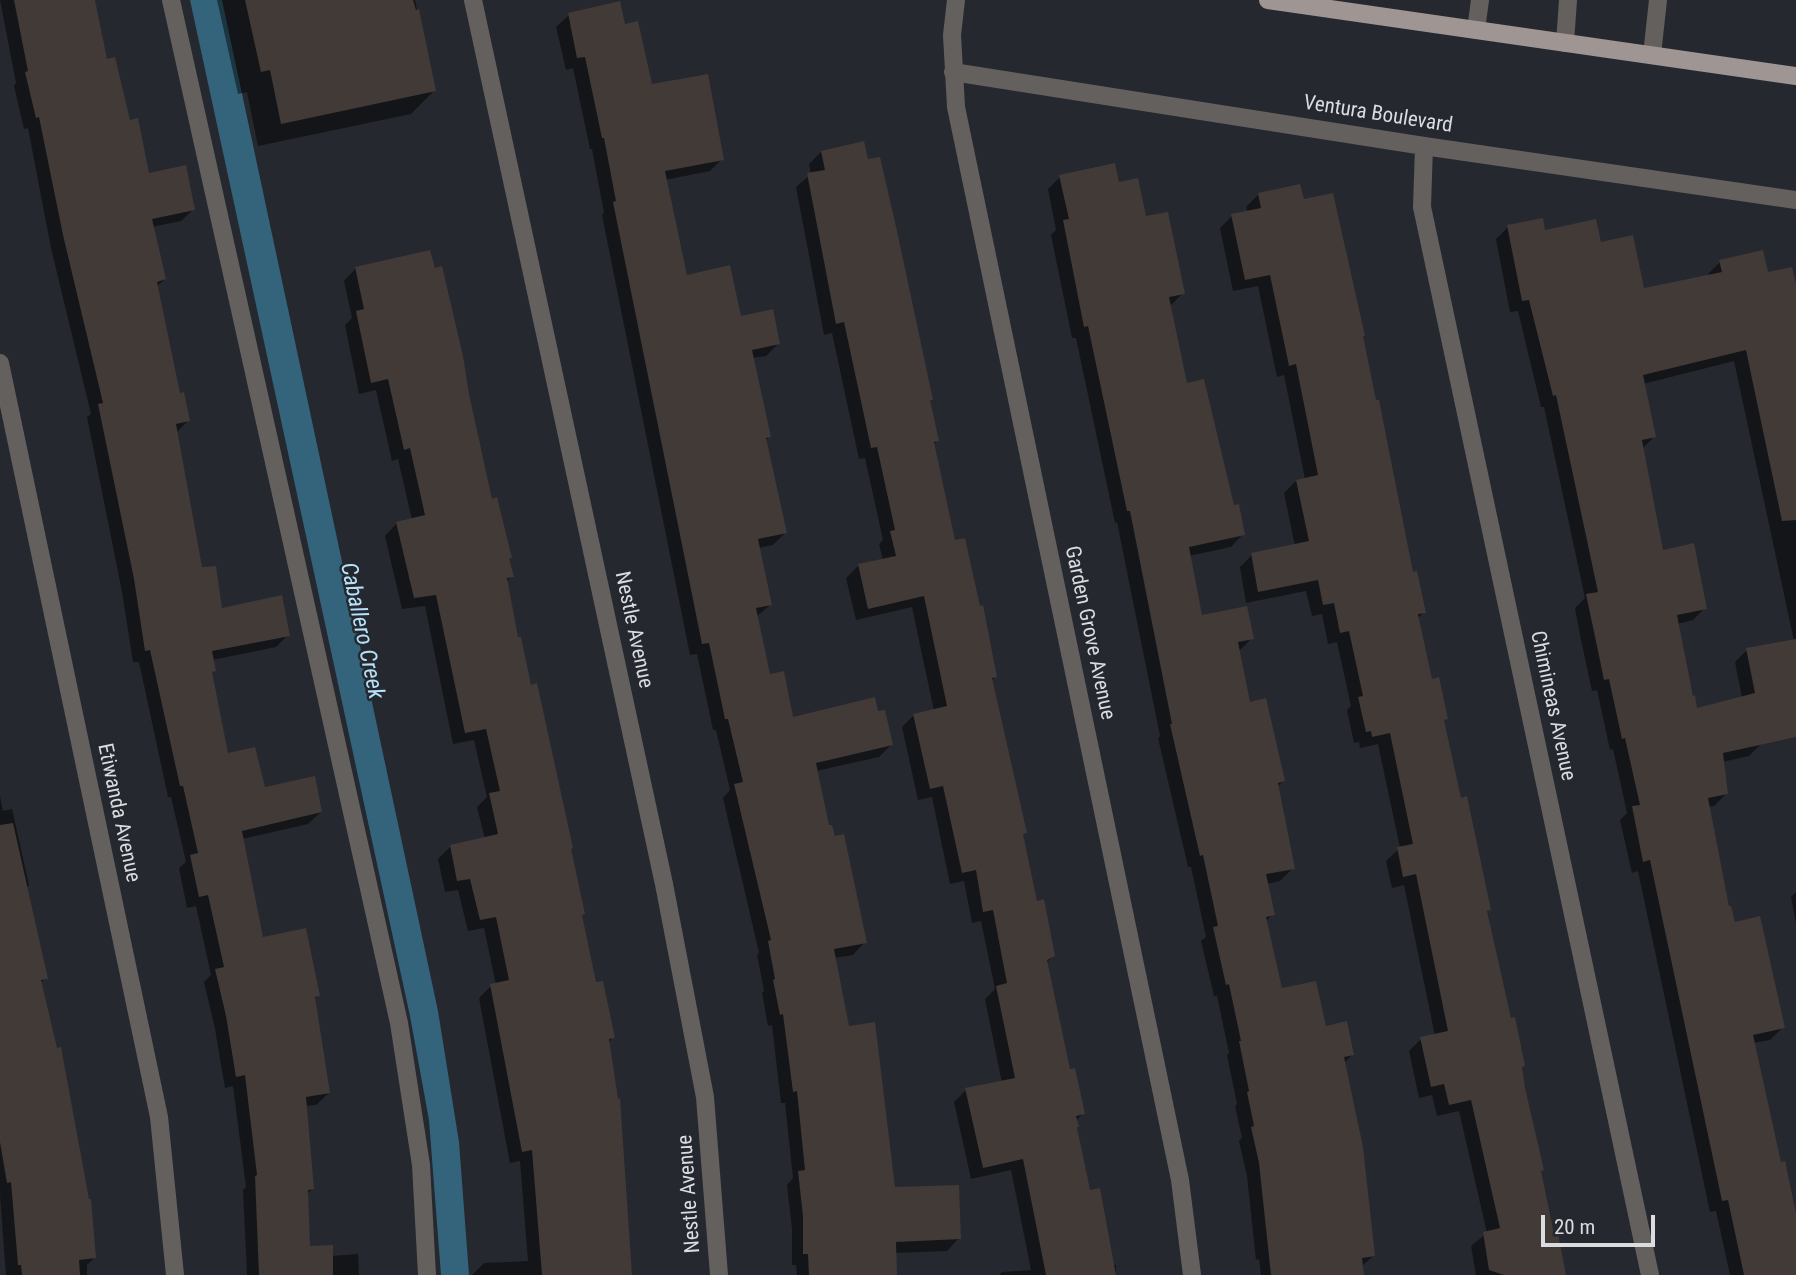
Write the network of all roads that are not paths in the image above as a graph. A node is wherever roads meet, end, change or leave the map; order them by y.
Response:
1 (171, 0) edge
2 (473, 0) edge
3 (956, 0) edge
4 (1268, 0) edge
5 (1480, 0) edge
6 (1568, 0) edge
7 (1658, 0) edge
8 (1476, 30) junction
9 (1565, 43) junction
10 (1652, 55) junction
11 (953, 72) junction
12 (1796, 76) edge
13 (1424, 146) junction
14 (1796, 200) edge
15 (0, 363) edge
16 (175, 1275) edge
17 (428, 1275) edge
18 (719, 1275) edge
19 (1192, 1275) edge
20 (1650, 1275) edge

1 - 17 street
2 - 18 street, Nestle Avenue
3 - 11 street, Garden Grove Avenue
4 - 8 main road
5 - 8 street
6 - 9 street
7 - 10 street
8 - 9 main road
9 - 10 main road
10 - 12 main road
11 - 13 street, Ventura Boulevard
11 - 19 street, Garden Grove Avenue
13 - 14 street, Ventura Boulevard
13 - 20 street, Chimineas Avenue
15 - 16 street, Etiwanda Avenue

